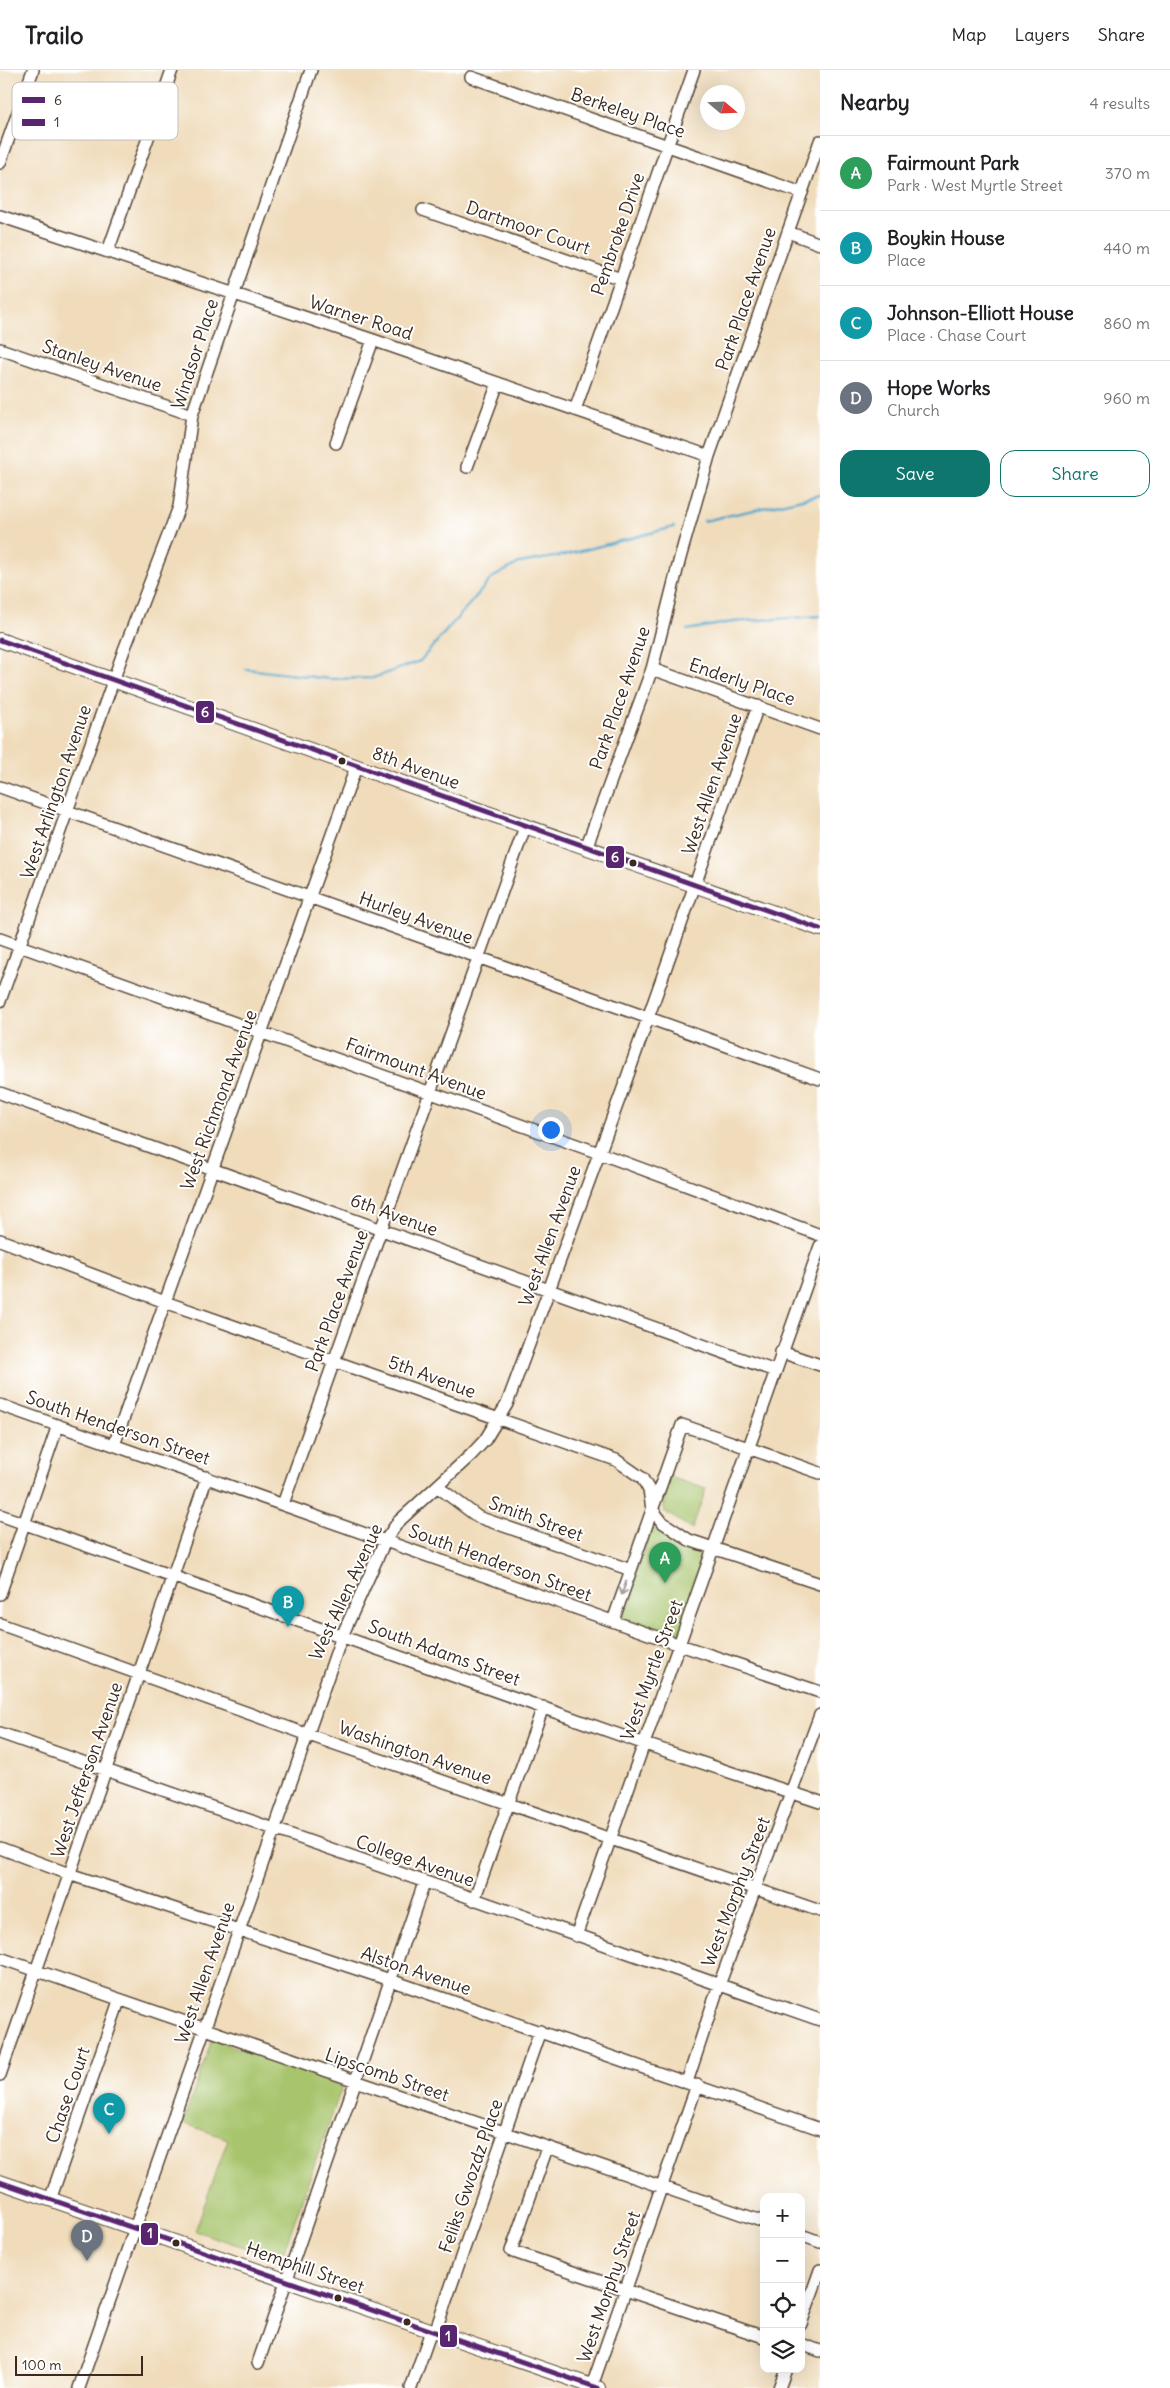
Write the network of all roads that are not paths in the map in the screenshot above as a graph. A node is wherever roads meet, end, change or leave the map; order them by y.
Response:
1 (33, 70) edge
2 (172, 70) edge
3 (311, 70) edge
4 (694, 70) edge
5 (471, 77) dead end
6 (29, 82) edge
7 (168, 82) edge
8 (12, 130) edge
9 (147, 140) edge
10 (820, 141) edge
11 (668, 146) junction
12 (0, 164) edge
13 (802, 193) junction
14 (424, 210) dead end
15 (0, 216) edge
16 (788, 232) junction
17 (820, 244) edge
18 (108, 251) junction
19 (621, 279) junction
20 (232, 294) junction
21 (373, 340) junction
22 (0, 349) edge
23 (498, 384) junction
24 (575, 410) junction
25 (192, 416) junction
26 (336, 443) dead end
27 (709, 456) junction
28 (467, 467) dead end
29 (0, 640) edge
30 (124, 650) joint
31 (652, 669) junction
32 (114, 679) junction
33 (758, 706) junction
34 (820, 728) edge
35 (356, 767) junction
36 (0, 788) edge
37 (67, 811) junction
38 (525, 827) junction
39 (586, 848) junction
40 (695, 886) junction
41 (309, 898) junction
42 (820, 928) edge
43 (0, 939) edge
44 (20, 946) junction
45 (478, 958) junction
46 (0, 1001) edge
47 (648, 1018) junction
48 (261, 1032) junction
49 (820, 1079) edge
50 (0, 1092) edge
51 (430, 1093) junction
52 (599, 1153) junction
53 (213, 1168) junction
54 (381, 1229) junction
55 (820, 1235) edge
56 (0, 1240) edge
57 (819, 1252) edge
58 (550, 1290) junction
59 (165, 1302) junction
60 (781, 1352) junction
61 (334, 1360) junction
62 (820, 1365) edge
63 (775, 1371) junction
64 (0, 1405) edge
65 (498, 1419) junction
66 (58, 1425) junction
67 (114, 1445) junction
68 (748, 1448) junction
69 (820, 1473) edge
70 (207, 1477) junction
71 (438, 1487) junction
72 (282, 1504) junction
73 (652, 1509) junction
74 (0, 1515) edge
75 (24, 1524) junction
76 (385, 1541) junction
77 (715, 1547) junction
78 (631, 1570) junction
79 (173, 1576) junction
80 (820, 1584) edge
81 (0, 1594) edge
82 (612, 1621) junction
83 (0, 1624) edge
84 (342, 1636) junction
85 (680, 1645) junction
86 (139, 1674) junction
87 (820, 1692) edge
88 (543, 1708) junction
89 (820, 1715) edge
90 (0, 1733) edge
91 (306, 1734) junction
92 (645, 1744) junction
93 (106, 1768) junction
94 (793, 1793) junction
95 (820, 1802) edge
96 (507, 1803) junction
97 (273, 1829) junction
98 (611, 1839) junction
99 (0, 1848) edge
100 (69, 1874) junction
101 (424, 1883) junction
102 (756, 1889) junction
103 (474, 1900) junction
104 (820, 1912) edge
105 (238, 1931) junction
106 (576, 1936) junction
107 (0, 1958) edge
108 (36, 1972) junction
109 (390, 1980) junction
110 (719, 1985) junction
111 (119, 2001) junction
112 (820, 2020) edge
113 (204, 2030) junction
114 (540, 2031) junction
115 (0, 2075) edge
116 (355, 2082) junction
117 (692, 2084) junction
118 (820, 2129) edge
119 (505, 2134) junction
120 (547, 2148) junction
121 (0, 2182) edge
122 (662, 2188) junction
123 (50, 2200) junction
124 (760, 2221) edge
125 (136, 2230) junction
126 (805, 2236) edge
127 (820, 2242) edge
128 (820, 2270) edge
129 (286, 2281) junction
130 (626, 2290) junction
131 (805, 2313) edge
132 (433, 2332) junction
133 (760, 2336) edge
134 (805, 2345) edge
135 (820, 2351) edge
136 (258, 2364) dead end
137 (785, 2373) edge
138 (595, 2387) edge
139 (79, 2388) edge
140 (411, 2388) edge
141 (779, 2388) edge

1 - 6 street
2 - 7 street
3 - 20 street, Windsor Place
4 - 11 street, Pembroke Drive
5 - 11 street, Berkeley Place
8 - 12 street
9 - 18 street
10 - 13 street, Park Place Avenue
11 - 13 street, Berkeley Place
11 - 19 street, Pembroke Drive
13 - 16 street, Park Place Avenue
14 - 19 street, Dartmoor Court
15 - 18 street, Warner Road
16 - 17 street
16 - 27 street, Park Place Avenue
18 - 20 street, Warner Road
19 - 24 street, Pembroke Drive
20 - 21 street, Warner Road
20 - 25 street, Windsor Place
21 - 23 street, Warner Road
21 - 26 street
22 - 25 street, Stanley Avenue
23 - 24 street, Warner Road
23 - 28 street
24 - 27 street, Warner Road
25 - 30 street, Windsor Place
27 - 31 street, Park Place Avenue
29 - 32 main road, 8th Avenue
30 - 32 street, West Arlington Avenue
31 - 33 street, Enderly Place
31 - 39 street, Park Place Avenue
32 - 35 main road, 8th Avenue
32 - 37 street, West Arlington Avenue
33 - 34 street, Enderly Place
33 - 40 street, West Allen Avenue
35 - 38 main road, 8th Avenue
35 - 41 street, West Richmond Avenue
36 - 37 street, Hurley Avenue
37 - 41 street, Hurley Avenue
37 - 44 street, West Arlington Avenue
38 - 39 main road, 8th Avenue
38 - 45 street, Park Place Avenue
39 - 40 main road, 8th Avenue
40 - 42 main road, 8th Avenue
40 - 47 street, West Allen Avenue
41 - 45 street, Hurley Avenue
41 - 48 street, West Richmond Avenue
43 - 44 street, Fairmount Avenue
44 - 46 street, West Arlington Avenue
44 - 48 street, Fairmount Avenue
45 - 47 street, Hurley Avenue
45 - 51 street, Park Place Avenue
47 - 49 street, Hurley Avenue
47 - 52 street, West Allen Avenue
48 - 51 street, Fairmount Avenue
48 - 53 street, West Richmond Avenue
50 - 53 street, 6th Avenue
51 - 52 street, Fairmount Avenue
51 - 54 street, Park Place Avenue
52 - 55 street, Fairmount Avenue
52 - 58 street, West Allen Avenue
53 - 54 street, 6th Avenue
53 - 59 street, West Richmond Avenue
54 - 58 street, 6th Avenue
54 - 61 street, Park Place Avenue
56 - 59 street, 5th Avenue
57 - 60 street, West Myrtle Street
58 - 63 street, 6th Avenue
58 - 65 street, West Allen Avenue
59 - 61 street, 5th Avenue
59 - 67 street, West Richmond Avenue
60 - 62 street
60 - 63 street, West Myrtle Street
61 - 65 street, 5th Avenue
61 - 72 street, Park Place Avenue
63 - 68 street, West Myrtle Street
64 - 66 street, South Henderson Street
65 - 71 street, West Allen Avenue
65 - 73 street, 5th Avenue
66 - 67 street, South Henderson Street
66 - 75 street
67 - 70 street, South Henderson Street
68 - 69 street
68 - 73 street
68 - 77 street, West Myrtle Street
70 - 72 street, South Henderson Street
70 - 79 street, West Jefferson Avenue
71 - 76 street, West Allen Avenue
71 - 78 street, Smith Street
72 - 76 street, South Henderson Street
73 - 77 street
73 - 78 street
74 - 75 street, South Adams Street
75 - 79 street, South Adams Street
75 - 81 street
76 - 82 street, South Henderson Street
76 - 84 street, West Allen Avenue
77 - 80 street
77 - 85 street, West Myrtle Street
78 -> 82 street
79 - 84 street, South Adams Street
79 - 86 street, West Jefferson Avenue
82 - 85 street, South Henderson Street
83 - 86 street, Washington Avenue
84 - 88 street, South Adams Street
84 - 91 street, West Allen Avenue
85 - 87 street, South Henderson Street
85 - 92 street, West Myrtle Street
86 - 91 street, Washington Avenue
86 - 93 street, West Jefferson Avenue
88 - 92 street, South Adams Street
88 - 96 street
89 - 94 street, West Morphy Street
90 - 93 street, College Avenue
91 - 96 street, Washington Avenue
91 - 97 street, West Allen Avenue
92 - 94 street, South Adams Street
92 - 98 street, West Myrtle Street
93 - 97 street, College Avenue
93 - 100 street, West Jefferson Avenue
94 - 95 street, South Adams Street
94 - 102 street, West Morphy Street
96 - 98 street, Washington Avenue
96 - 103 street
97 - 101 street, College Avenue
97 - 105 street, West Allen Avenue
98 - 102 street, Washington Avenue
98 - 106 street, West Myrtle Street
99 - 100 street, Alston Avenue
100 - 105 street, Alston Avenue
100 - 108 street, West Jefferson Avenue
101 - 103 street, College Avenue
101 - 109 street
102 - 104 street, Washington Avenue
102 - 110 street, West Morphy Street
103 - 106 street, College Avenue
105 - 109 street, Alston Avenue
105 - 113 street, West Allen Avenue
106 - 110 street, College Avenue
107 - 108 street, Lipscomb Street
108 - 111 street, Lipscomb Street
108 - 115 street, West Jefferson Avenue
109 - 114 street, Alston Avenue
109 - 116 street
110 - 112 street, College Avenue
110 - 117 street, West Morphy Street
111 - 113 street, Lipscomb Street
111 - 123 street, Chase Court
113 - 116 street, Lipscomb Street
113 - 125 street, West Allen Avenue
114 - 117 street, Alston Avenue
114 - 119 street, Feliks Gwozdz Place
116 - 119 street, Lipscomb Street
116 - 129 street
117 - 118 street, Alston Avenue
117 - 122 street, West Morphy Street
119 - 120 street, Lipscomb Street
119 - 132 street, Feliks Gwozdz Place
120 - 122 street, Lipscomb Street
120 - 130 street
121 - 123 main road, Hemphill Street
122 - 124 street, Lipscomb Street
122 - 130 street, West Morphy Street
123 - 125 main road, Hemphill Street
125 - 129 main road, Hemphill Street
125 - 139 street, West Allen Avenue
126 - 127 street
128 - 131 street
129 - 132 main road, Hemphill Street
129 - 136 street
130 - 133 street
130 - 138 street, West Morphy Street
132 - 138 main road, Hemphill Street
132 - 140 street
134 - 135 street
137 - 141 street

